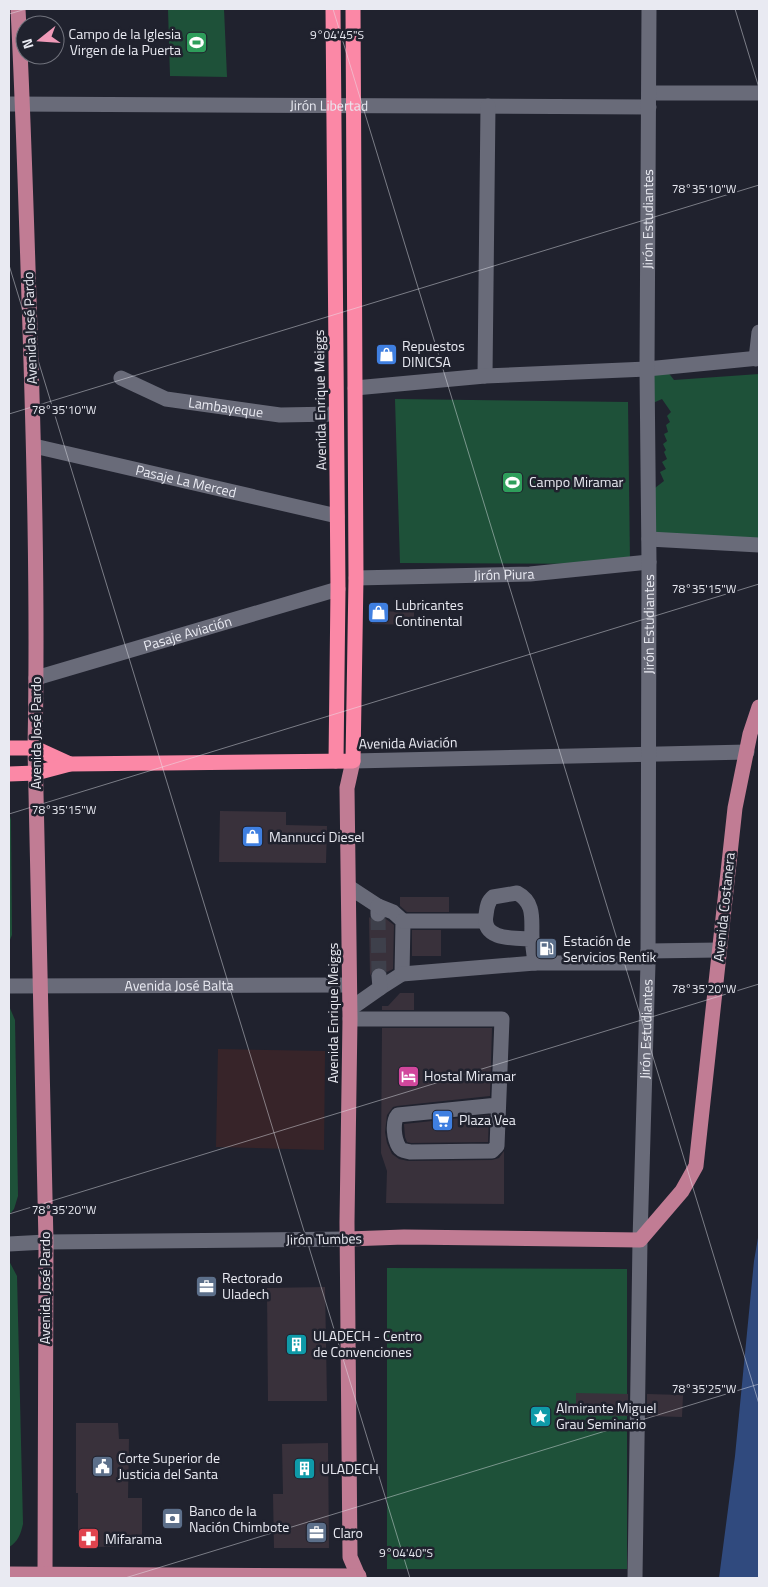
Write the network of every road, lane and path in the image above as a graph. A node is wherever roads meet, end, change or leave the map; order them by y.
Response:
1 (18, 9) edge
2 (332, 9) edge
3 (354, 9) edge
4 (649, 9) edge
5 (759, 93) edge
6 (649, 100) junction
7 (16, 104) edge
8 (334, 105) junction
9 (354, 105) junction
10 (488, 106) junction
11 (759, 332) edge
12 (758, 358) edge
13 (647, 369) junction
14 (485, 376) junction
15 (121, 378) dead end
16 (355, 388) junction
17 (336, 414) junction
18 (34, 446) junction
19 (337, 516) junction
20 (649, 539) junction
21 (759, 545) edge
22 (650, 562) junction
23 (356, 578) junction
24 (338, 590) junction
25 (36, 678) junction
26 (759, 707) edge
27 (9, 748) edge
28 (35, 748) junction
29 (747, 752) junction
30 (649, 754) junction
31 (336, 761) junction
32 (353, 761) junction
33 (70, 764) junction
34 (36, 773) junction
35 (9, 774) edge
36 (347, 788) junction
37 (349, 887) junction
38 (485, 920) junction
39 (402, 921) junction
40 (532, 939) junction
41 (719, 950) junction
42 (648, 957) junction
43 (535, 962) junction
44 (402, 974) junction
45 (349, 985) junction
46 (9, 986) edge
47 (40, 986) junction
48 (350, 1014) junction
49 (498, 1105) junction
50 (348, 1239) junction
51 (640, 1240) junction
52 (46, 1242) junction
53 (9, 1244) edge
54 (350, 1559) junction
55 (9, 1574) edge
56 (45, 1576) edge
57 (341, 1577) edge
58 (361, 1577) edge
59 (635, 1578) edge

1 - 7 main road, Avenida José Pardo
2 - 8 highway, Avenida Enrique Meiggs
3 - 9 highway, Avenida Enrique Meiggs
4 - 6 street, Jirón Estudiantes
5 - 6 street, Jirón Libertad
6 - 10 street, Jirón Libertad
6 - 13 street, Jirón Estudiantes
7 - 8 street, Jirón Libertad
7 - 18 main road, Avenida José Pardo
8 - 9 street, Jirón Libertad
8 - 17 highway, Avenida Enrique Meiggs
9 - 10 street, Jirón Libertad
9 - 16 highway, Avenida Enrique Meiggs
10 - 14 street
11 - 12 street
12 - 13 street
13 - 14 street
13 - 20 street, Jirón Estudiantes
14 - 16 street
15 - 17 street, Lambayeque
16 - 23 highway, Avenida Enrique Meiggs
17 - 19 highway, Avenida Enrique Meiggs
18 - 19 street, Pasaje La Merced
18 - 25 main road, Avenida José Pardo
19 - 24 highway, Avenida Enrique Meiggs
20 - 21 street
20 - 22 street, Jirón Estudiantes
22 - 23 street, Jirón Piura
22 - 30 street, Jirón Estudiantes
23 - 32 highway, Avenida Enrique Meiggs
24 - 25 street, Pasaje Aviación
24 - 31 highway, Avenida Enrique Meiggs
25 - 28 main road, Avenida José Pardo
26 - 29 main road, Avenida Costanera
27 - 28 highway, Avenida Aviación
28 - 33 highway, Avenida Aviación
28 - 34 main road, Avenida José Pardo
29 - 30 street, Avenida Aviación
29 - 41 main road, Avenida Costanera
30 - 32 street, Avenida Aviación
30 - 42 street, Jirón Estudiantes
31 - 32 highway, Avenida Aviación
31 - 33 highway, Avenida Aviación
31 - 36 main road, Avenida Enrique Meiggs
32 - 36 main road, Avenida Enrique Meiggs
33 - 34 highway, Avenida Aviación
34 - 35 highway, Avenida Aviación
34 - 47 main road, Avenida José Pardo
36 - 37 main road, Avenida Enrique Meiggs
37 - 39 street
37 - 45 main road, Avenida Enrique Meiggs
38 - 39 street
38 - 40 street
38 - 40 street
39 - 44 street
40 - 43 street
41 - 42 street
41 - 51 main road, Avenida Costanera
42 - 43 street
42 - 51 street, Jirón Estudiantes
43 - 44 street
44 - 48 street
45 - 47 street, Avenida José Balta
45 - 48 main road, Avenida Enrique Meiggs
46 - 47 street, Avenida José Balta
47 - 52 main road, Avenida José Pardo
48 - 49 street
48 - 50 main road, Avenida Enrique Meiggs
49 - 49 street
50 - 51 main road, Jirón Tumbes
50 - 52 street, Jirón Tumbes
50 - 54 main road, Avenida Enrique Meiggs
51 - 59 street, Jirón Estudiantes
52 - 53 street, Jirón Tumbes
52 - 56 main road, Avenida José Pardo
54 - 57 main road
54 - 58 main road
55 - 56 main road
56 - 57 main road
57 - 58 main road

